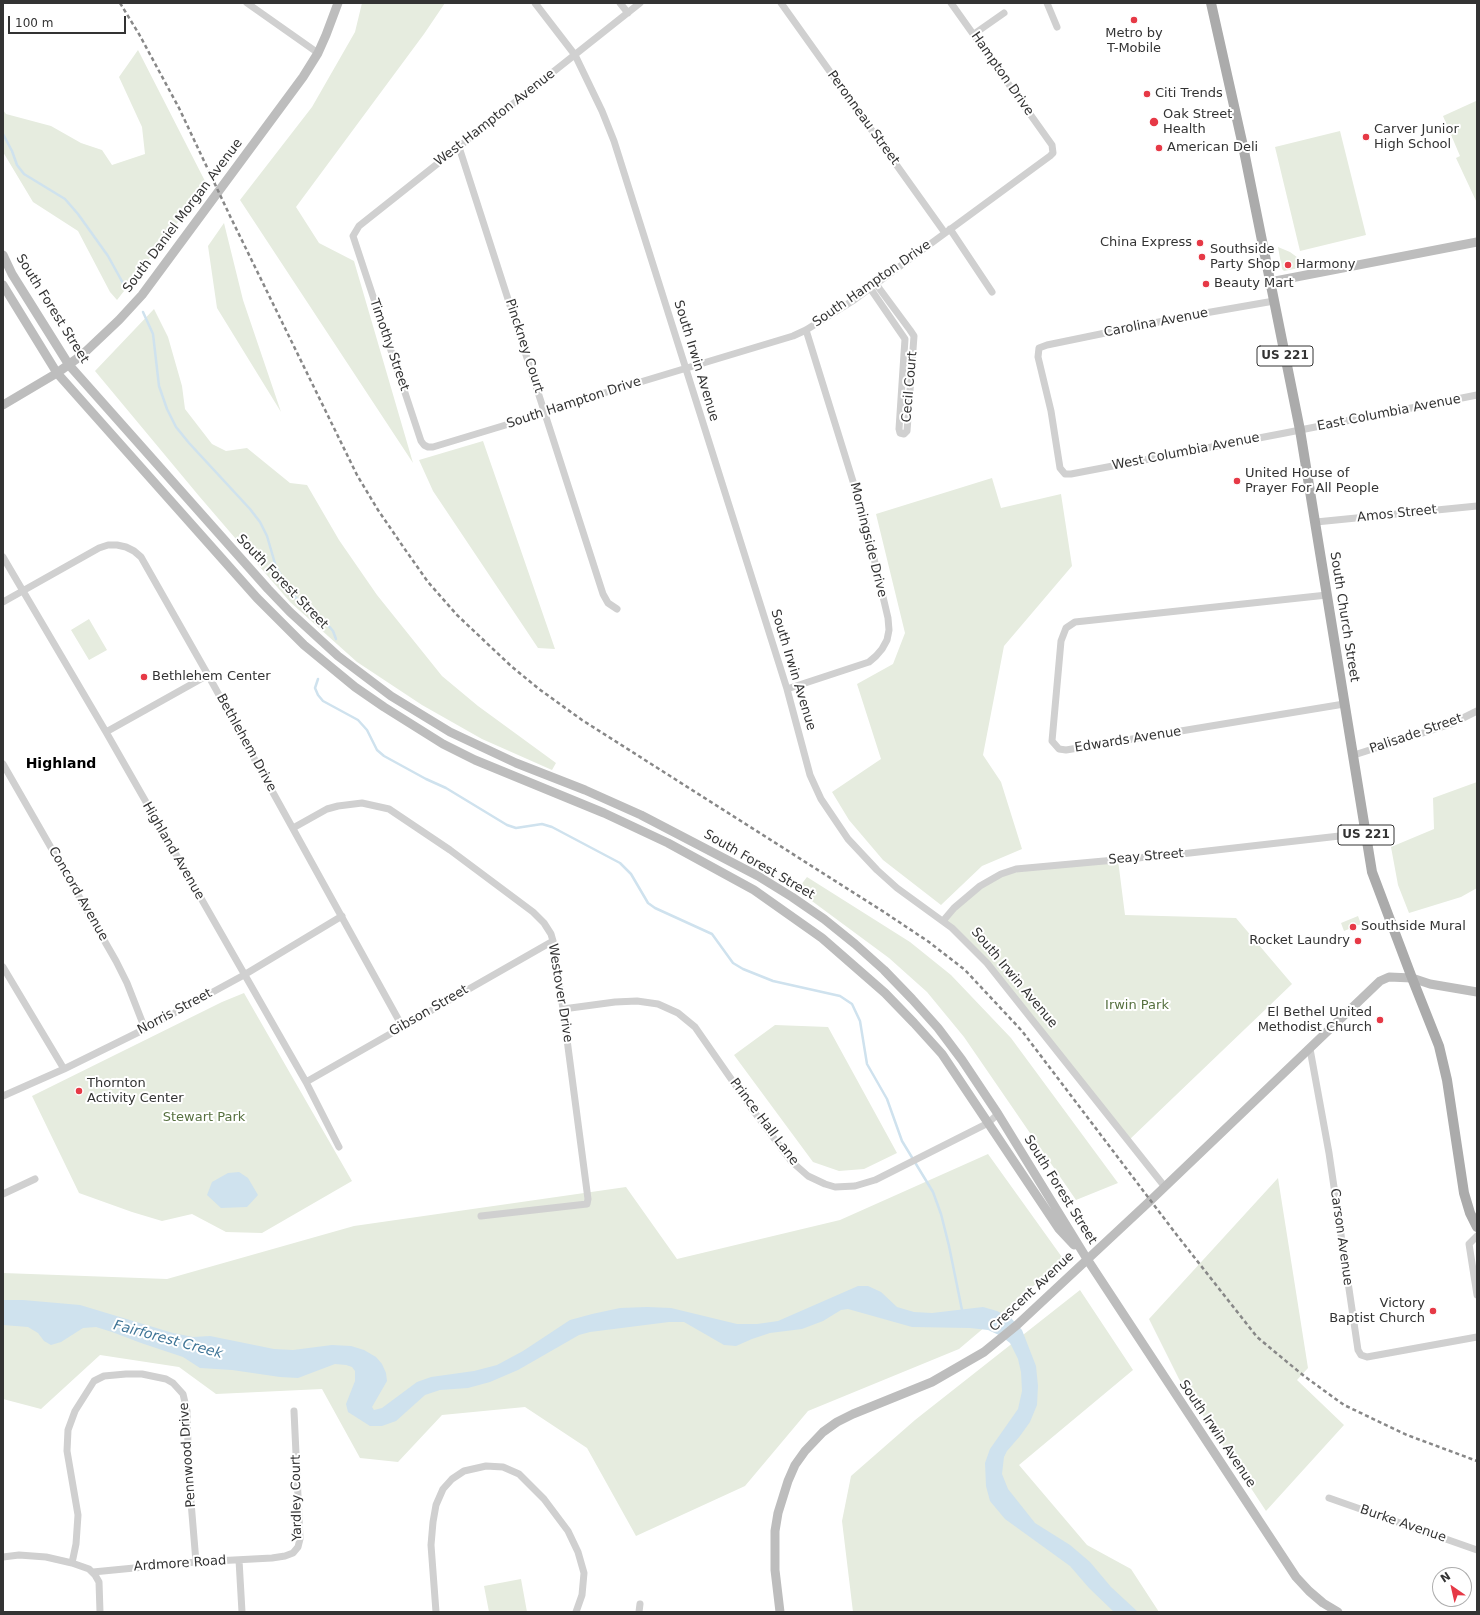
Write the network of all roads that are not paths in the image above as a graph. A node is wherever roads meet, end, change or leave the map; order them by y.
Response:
1 (247, 3) edge
2 (338, 3) edge
3 (535, 3) edge
4 (620, 3) edge
5 (640, 3) edge
6 (781, 3) edge
7 (951, 3) edge
8 (1047, 3) edge
9 (1211, 3) edge
10 (628, 13) junction
11 (1004, 13) dead end
12 (1057, 27) dead end
13 (974, 34) junction
14 (318, 53) junction
15 (575, 55) junction
16 (1052, 145) joint
17 (459, 147) junction
18 (947, 231) junction
19 (353, 236) joint
20 (1477, 242) edge
21 (3, 255) edge
22 (1270, 282) junction
23 (876, 284) junction
24 (3, 285) edge
25 (870, 288) junction
26 (992, 292) dead end
27 (1274, 301) junction
28 (806, 330) junction
29 (914, 336) junction
30 (906, 339) junction
31 (68, 365) junction
32 (685, 369) junction
33 (57, 373) junction
34 (1477, 395) edge
35 (3, 405) edge
36 (545, 412) junction
37 (1300, 430) junction
38 (433, 447) joint
39 (1071, 474) joint
40 (1477, 506) edge
41 (1316, 522) junction
42 (3, 557) edge
43 (23, 591) junction
44 (1327, 595) junction
45 (3, 602) edge
46 (617, 609) dead end
47 (208, 675) junction
48 (787, 689) junction
49 (1344, 704) junction
50 (1477, 711) edge
51 (106, 732) junction
52 (1354, 755) junction
53 (3, 764) edge
54 (293, 828) junction
55 (1366, 833) junction
56 (342, 916) junction
57 (943, 921) junction
58 (553, 941) junction
59 (3, 966) edge
60 (244, 974) junction
61 (1412, 978) junction
62 (1477, 992) edge
63 (564, 1009) junction
64 (402, 1026) junction
65 (145, 1029) junction
66 (1310, 1050) junction
67 (64, 1069) junction
68 (306, 1082) junction
69 (3, 1096) edge
70 (998, 1114) junction
71 (988, 1123) junction
72 (339, 1147) dead end
73 (36, 1179) dead end
74 (1165, 1187) junction
75 (3, 1194) edge
76 (480, 1216) dead end
77 (1477, 1227) edge
78 (1477, 1236) edge
79 (1087, 1259) junction
80 (1477, 1295) edge
81 (1477, 1337) edge
82 (294, 1411) dead end
83 (1329, 1498) dead end
84 (1477, 1550) edge
85 (3, 1557) edge
86 (239, 1560) junction
87 (196, 1562) junction
88 (72, 1563) junction
89 (93, 1572) junction
90 (640, 1604) dead end
91 (100, 1612) edge
92 (242, 1612) edge
93 (436, 1612) edge
94 (576, 1612) edge
95 (639, 1612) edge
96 (780, 1612) edge
97 (1338, 1612) edge

1 - 14 street
2 - 14 street, South Daniel Morgan Avenue
3 - 15 street, South Irwin Avenue
4 - 10 street
5 - 10 street, West Hampton Avenue
6 - 18 street, Peronneau Street
7 - 13 street, Hampton Drive
8 - 12 street
9 - 22 main road, South Church Street / US 221
10 - 15 street, West Hampton Avenue
11 - 13 street
13 - 16 street, Hampton Drive
14 - 31 street, South Daniel Morgan Avenue
15 - 17 street, West Hampton Avenue
15 - 32 street, South Irwin Avenue
16 - 18 street, South Hampton Drive
17 - 19 street, West Hampton Avenue
17 - 36 street, Pinckney Court
18 - 23 street, South Hampton Drive
18 - 26 street, Peronneau Street
19 - 38 street, Timothy Street
20 - 22 street
21 - 31 street, South Forest Street
22 - 27 main road, South Church Street / US 221
23 - 25 street, South Hampton Drive
23 - 29 street, Cecil Court
24 - 33 street, South Forest Street
25 - 28 street, South Hampton Drive
25 - 30 street, Cecil Court
27 - 37 main road, South Church Street / US 221
27 - 39 street, Carolina Avenue
28 - 32 street, South Hampton Drive
28 - 48 street, Morningside Drive
29 - 30 street, Cecil Court
29 - 30 street, Cecil Court
31 - 33 street, South Daniel Morgan Avenue
31 - 70 street, South Forest Street
32 - 36 street, South Hampton Drive
32 - 48 street, South Irwin Avenue
33 - 35 street, South Daniel Morgan Avenue
33 - 71 street, South Forest Street
34 - 37 street, East Columbia Avenue
36 - 38 street, South Hampton Drive
36 - 46 street, Pinckney Court
37 - 39 street, West Columbia Avenue
37 - 41 main road, South Church Street / US 221
40 - 41 street, Amos Street
41 - 44 main road, South Church Street / US 221
42 - 43 street, Highland Avenue
43 - 45 street, Bethlehem Drive
43 - 47 street, Bethlehem Drive
43 - 51 street, Highland Avenue
44 - 49 main road, South Church Street / US 221
44 - 49 street, Edwards Avenue
47 - 51 street
47 - 54 street, Bethlehem Drive
48 - 57 street, South Irwin Avenue
49 - 52 main road, South Church Street / US 221
50 - 52 street, Palisade Street
51 - 60 street, Highland Avenue
52 - 55 main road, South Church Street / US 221
53 - 65 street, Concord Avenue
54 - 56 street, Bethlehem Drive
54 - 58 street, Westover Drive
55 - 57 street, Seay Street
55 - 61 main road, South Church Street / US 221
56 - 60 street, Norris Street
56 - 64 street, Bethlehem Drive
57 - 74 street, South Irwin Avenue
58 - 63 street, Westover Drive
58 - 64 street, Gibson Street
59 - 67 street
60 - 65 street, Norris Street
60 - 68 street, Highland Avenue
61 - 62 street, Crescent Avenue
61 - 66 street, Crescent Avenue
61 - 77 main road, South Church Street / US 221
63 - 71 street, Prince Hall Lane
63 - 76 street, Westover Drive
64 - 68 street, Gibson Street
65 - 67 street, Norris Street
66 - 74 street, Crescent Avenue
66 - 81 street, Carson Avenue
67 - 69 street, Norris Street
68 - 72 street, Highland Avenue
70 - 71 street, Prince Hall Lane
70 - 79 street, South Forest Street
71 - 79 street, South Forest Street
73 - 75 street
74 - 79 street, Crescent Avenue
78 - 80 street
79 - 96 street, Crescent Avenue
79 - 97 street, South Irwin Avenue
82 - 86 street, Yardley Court
83 - 84 street, Burke Avenue
85 - 88 street
86 - 87 street, Ardmore Road
86 - 92 street, Ardmore Road
87 - 88 street, Pennwood Drive
87 - 89 street, Ardmore Road
88 - 89 street
89 - 91 street
90 - 95 street
93 - 94 street

